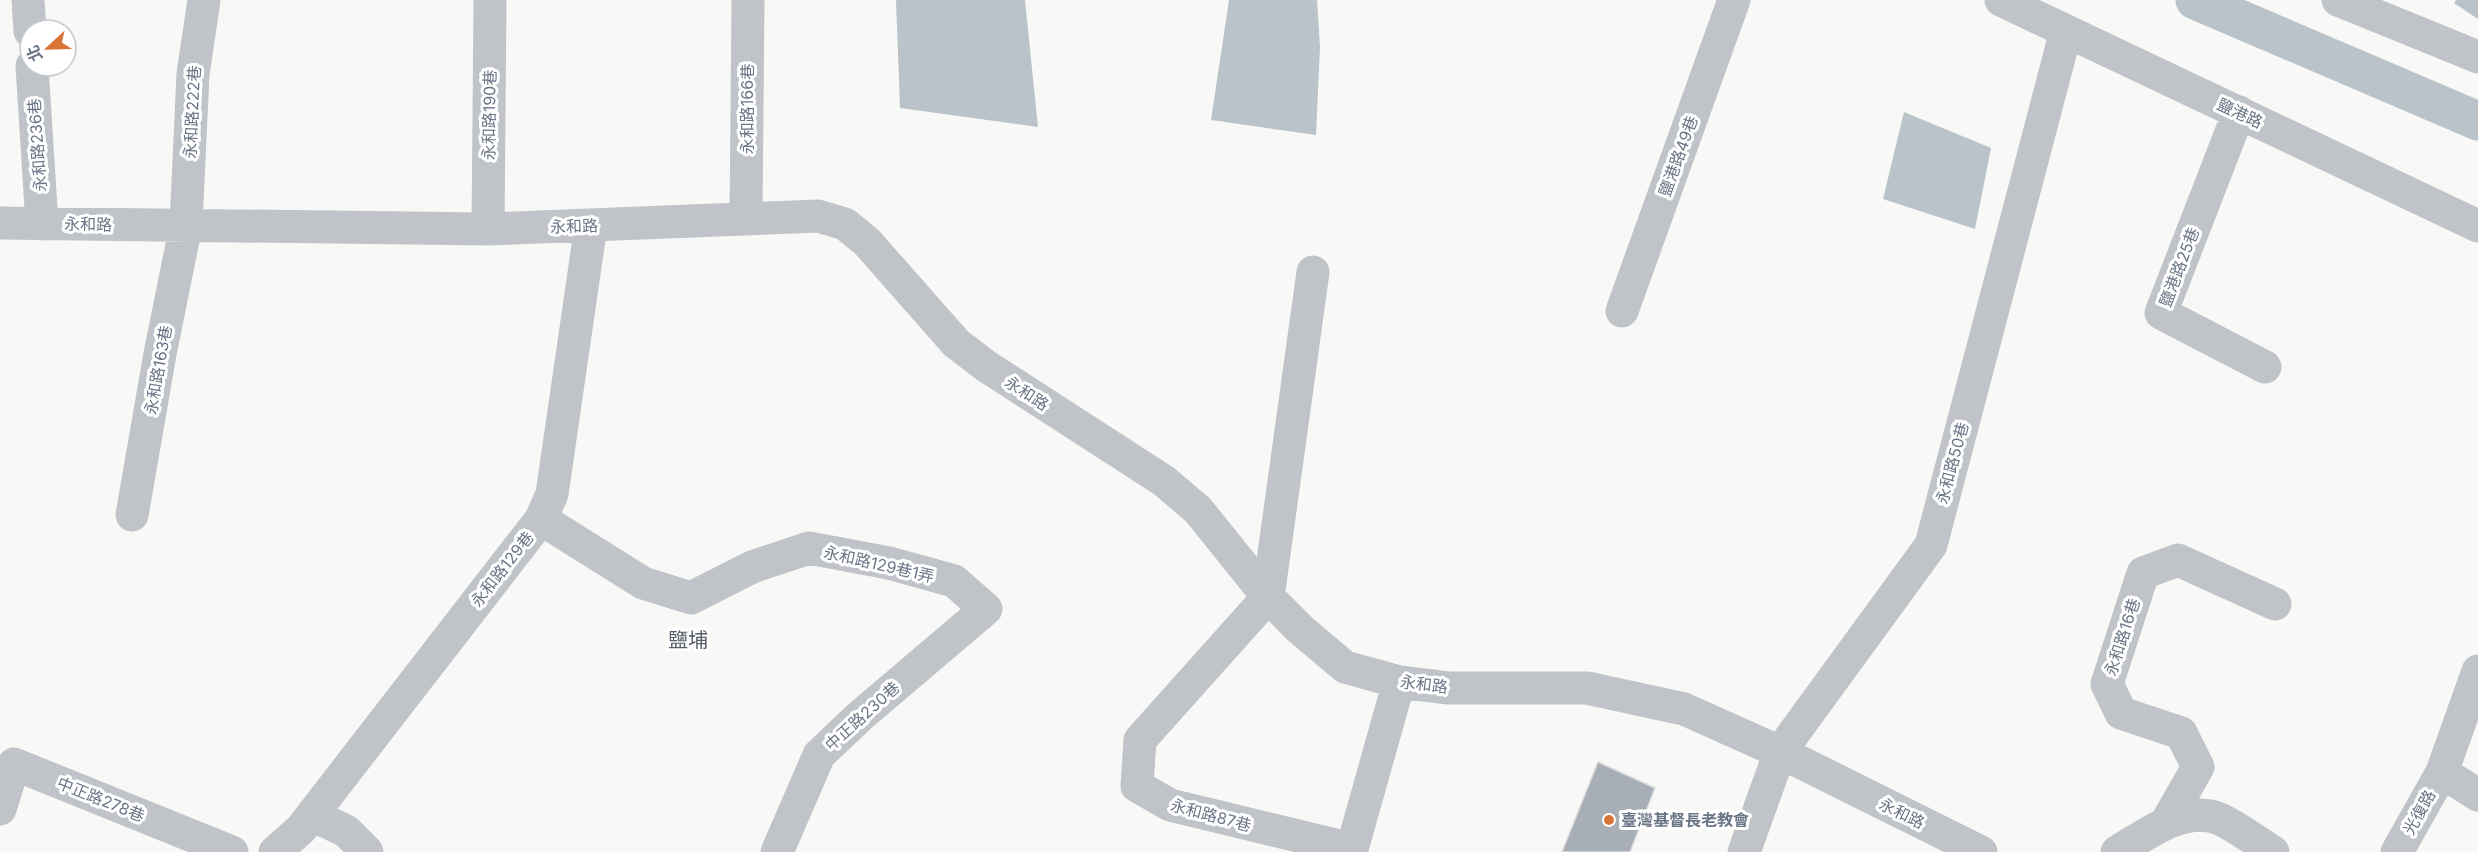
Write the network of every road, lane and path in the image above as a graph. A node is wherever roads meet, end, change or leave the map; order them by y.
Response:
1 (28, 0) edge
2 (204, 0) edge
3 (490, 0) edge
4 (747, 0) edge
5 (1734, 0) edge
6 (2001, 0) edge
7 (2338, 0) edge
8 (29, 18) edge
9 (2066, 31) junction
10 (2478, 57) edge
11 (33, 78) edge
12 (2239, 112) junction
13 (746, 219) junction
14 (0, 223) edge
15 (42, 224) junction
16 (186, 225) junction
17 (591, 225) junction
18 (2478, 226) edge
19 (488, 229) junction
20 (1313, 272) dead end
21 (1622, 311) dead end
22 (2265, 368) dead end
23 (132, 515) dead end
24 (541, 519) junction
25 (1268, 597) junction
26 (2275, 604) dead end
27 (986, 609) joint
28 (2478, 671) edge
29 (1399, 682) junction
30 (1780, 752) junction
31 (2442, 772) junction
32 (3, 791) edge
33 (2478, 795) edge
34 (312, 815) junction
35 (2166, 823) junction
36 (232, 852) edge
37 (275, 852) edge
38 (367, 852) edge
39 (777, 852) edge
40 (1744, 852) edge
41 (1981, 852) edge
42 (2117, 852) edge
43 (2273, 852) edge
44 (2397, 852) edge

1 - 8 street
2 - 16 street, 永和路222巷
3 - 19 street, 永和路190巷
4 - 13 street, 永和路166巷
5 - 21 street, 鹽港路49巷
6 - 9 street, 鹽港路
7 - 10 street
9 - 12 street, 鹽港路
9 - 30 street, 永和路50巷
11 - 15 street, 永和路236巷
12 - 18 street, 鹽港路
12 - 22 street, 鹽港路25巷
13 - 17 street, 永和路
13 - 25 street, 永和路
14 - 15 street, 永和路
15 - 16 street, 永和路
16 - 19 street, 永和路
16 - 23 street, 永和路163巷
17 - 19 street, 永和路
17 - 24 street, 永和路129巷
20 - 25 street
24 - 27 street, 永和路129巷1弄
24 - 34 street, 永和路129巷
25 - 29 street, 永和路
25 - 29 street, 永和路87巷
26 - 35 street, 永和路16巷
27 - 39 street, 中正路230巷
28 - 31 street, 光復路
29 - 30 street, 永和路
30 - 40 street, 永和路50巷
30 - 41 street, 永和路
31 - 33 street, 光復路
31 - 44 street, 光復路
32 - 36 street, 中正路278巷
34 - 37 street, 永和路129巷
34 - 38 street
35 - 42 street
35 - 43 street

